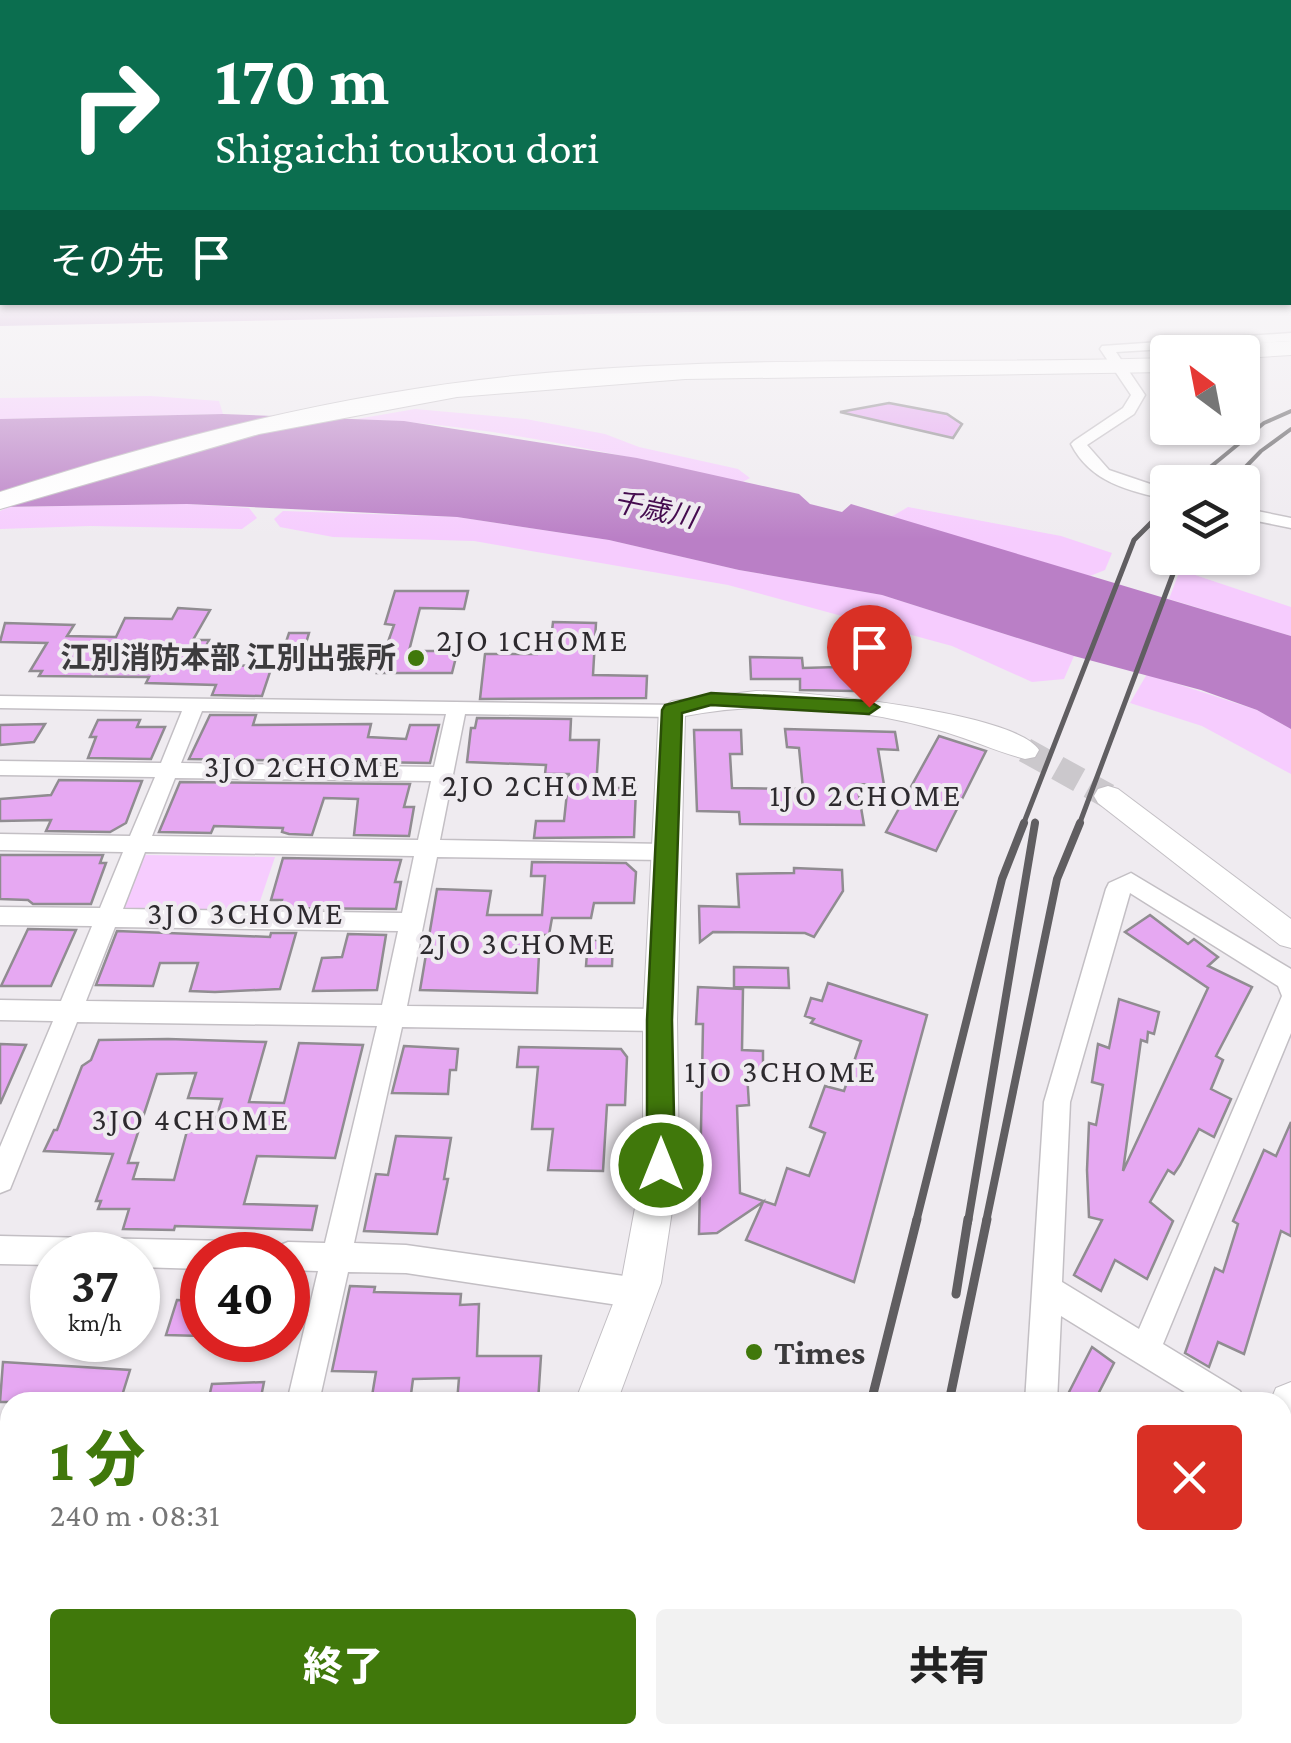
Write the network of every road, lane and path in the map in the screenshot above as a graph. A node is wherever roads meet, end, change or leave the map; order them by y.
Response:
1 (538, 376) edge
2 (574, 376) edge
3 (1126, 376) edge
4 (1150, 489) edge
5 (0, 492) edge
6 (0, 501) edge
7 (1260, 518) edge
8 (1289, 525) edge
9 (0, 702) edge
10 (195, 704) junction
11 (457, 707) junction
12 (672, 710) junction
13 (1025, 750) tunnel mouth
14 (0, 768) edge
15 (168, 770) junction
16 (444, 774) junction
17 (1108, 796) tunnel mouth
18 (0, 842) edge
19 (138, 844) junction
20 (428, 848) junction
21 (666, 852) junction
22 (0, 916) edge
23 (108, 918) junction
24 (412, 922) junction
25 (1291, 936) edge
26 (1291, 990) edge
27 (1291, 1003) edge
28 (0, 1010) edge
29 (70, 1011) junction
30 (392, 1016) junction
31 (660, 1020) junction
32 (0, 1180) edge
33 (0, 1250) edge
34 (180, 1254) edge
35 (310, 1257) edge
36 (336, 1258) junction
37 (1047, 1290) junction
38 (638, 1293) junction
39 (1146, 1349) junction
40 (305, 1392) edge
41 (600, 1392) edge
42 (1042, 1392) edge
43 (1213, 1392) edge

1 - 5 highway
2 - 6 highway
3 - 4 street
7 - 8 street
9 - 10 street
10 - 11 street
10 - 15 street
11 - 12 street
11 - 16 street
12 - 13 street
12 - 21 street
14 - 15 street
15 - 16 street
15 - 19 street
16 - 20 street
17 - 25 street
18 - 19 street
19 - 20 street
19 - 23 street
20 - 21 street
20 - 24 street
21 - 31 street
22 - 23 street
23 - 24 street
23 - 29 street
24 - 30 street
26 - 37 street
27 - 39 street
28 - 29 street
29 - 30 street
29 - 32 street
30 - 31 street
30 - 36 street
31 - 38 street
33 - 34 street
35 - 36 street
36 - 38 street
36 - 40 street
37 - 39 street
37 - 42 street
38 - 41 street
39 - 43 street

